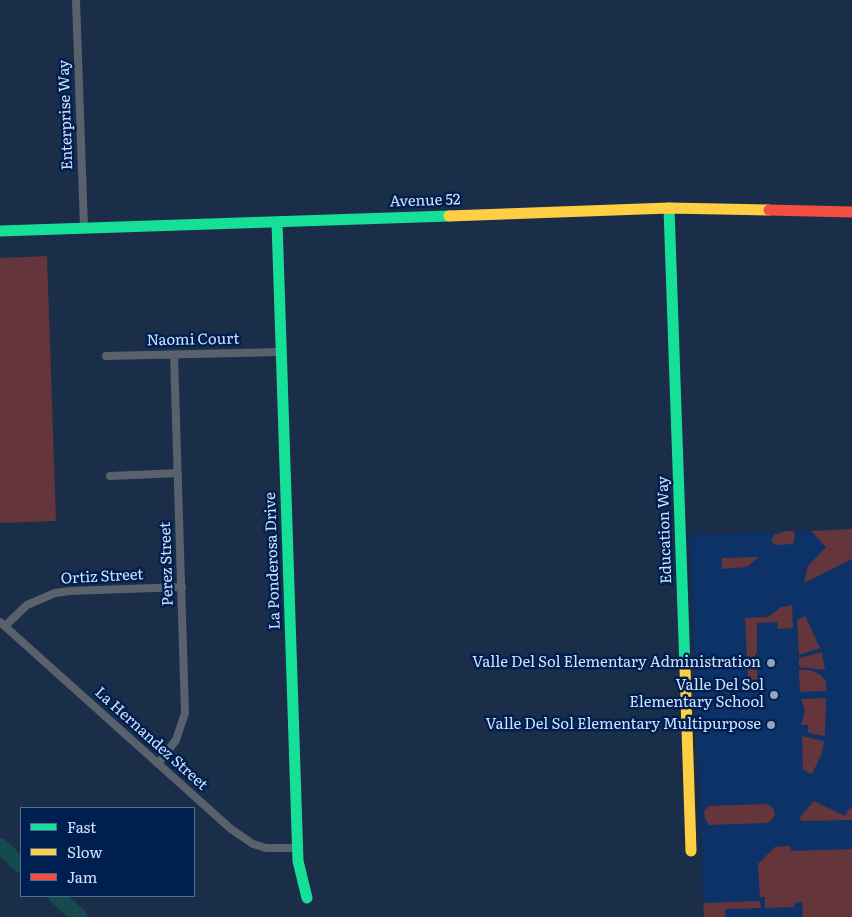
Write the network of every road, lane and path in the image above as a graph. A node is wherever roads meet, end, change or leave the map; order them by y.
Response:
1 (76, 0) edge
2 (668, 208) junction
3 (852, 212) edge
4 (277, 222) junction
5 (84, 228) junction
6 (0, 231) edge
7 (281, 352) junction
8 (174, 355) junction
9 (106, 356) dead end
10 (178, 474) junction
11 (110, 476) dead end
12 (182, 587) junction
13 (2, 624) edge
14 (158, 764) junction
15 (297, 848) junction
16 (691, 851) dead end
17 (307, 898) dead end

1 - 5 street, Enterprise Way
2 - 3 street, Avenue 52
2 - 4 street, Avenue 52
2 - 16 street, Education Way
4 - 5 street, Avenue 52
4 - 7 street, La Ponderosa Drive
5 - 6 street, Avenue 52
7 - 8 street, Naomi Court
7 - 15 street, La Ponderosa Drive
8 - 9 street, Naomi Court
8 - 10 street, Perez Street
10 - 11 street
10 - 12 street, Perez Street
12 - 13 street, Ortiz Street
12 - 14 street, Perez Street
13 - 14 street, La Hernandez Street
14 - 15 street, La Hernandez Street
15 - 17 street, La Ponderosa Drive

